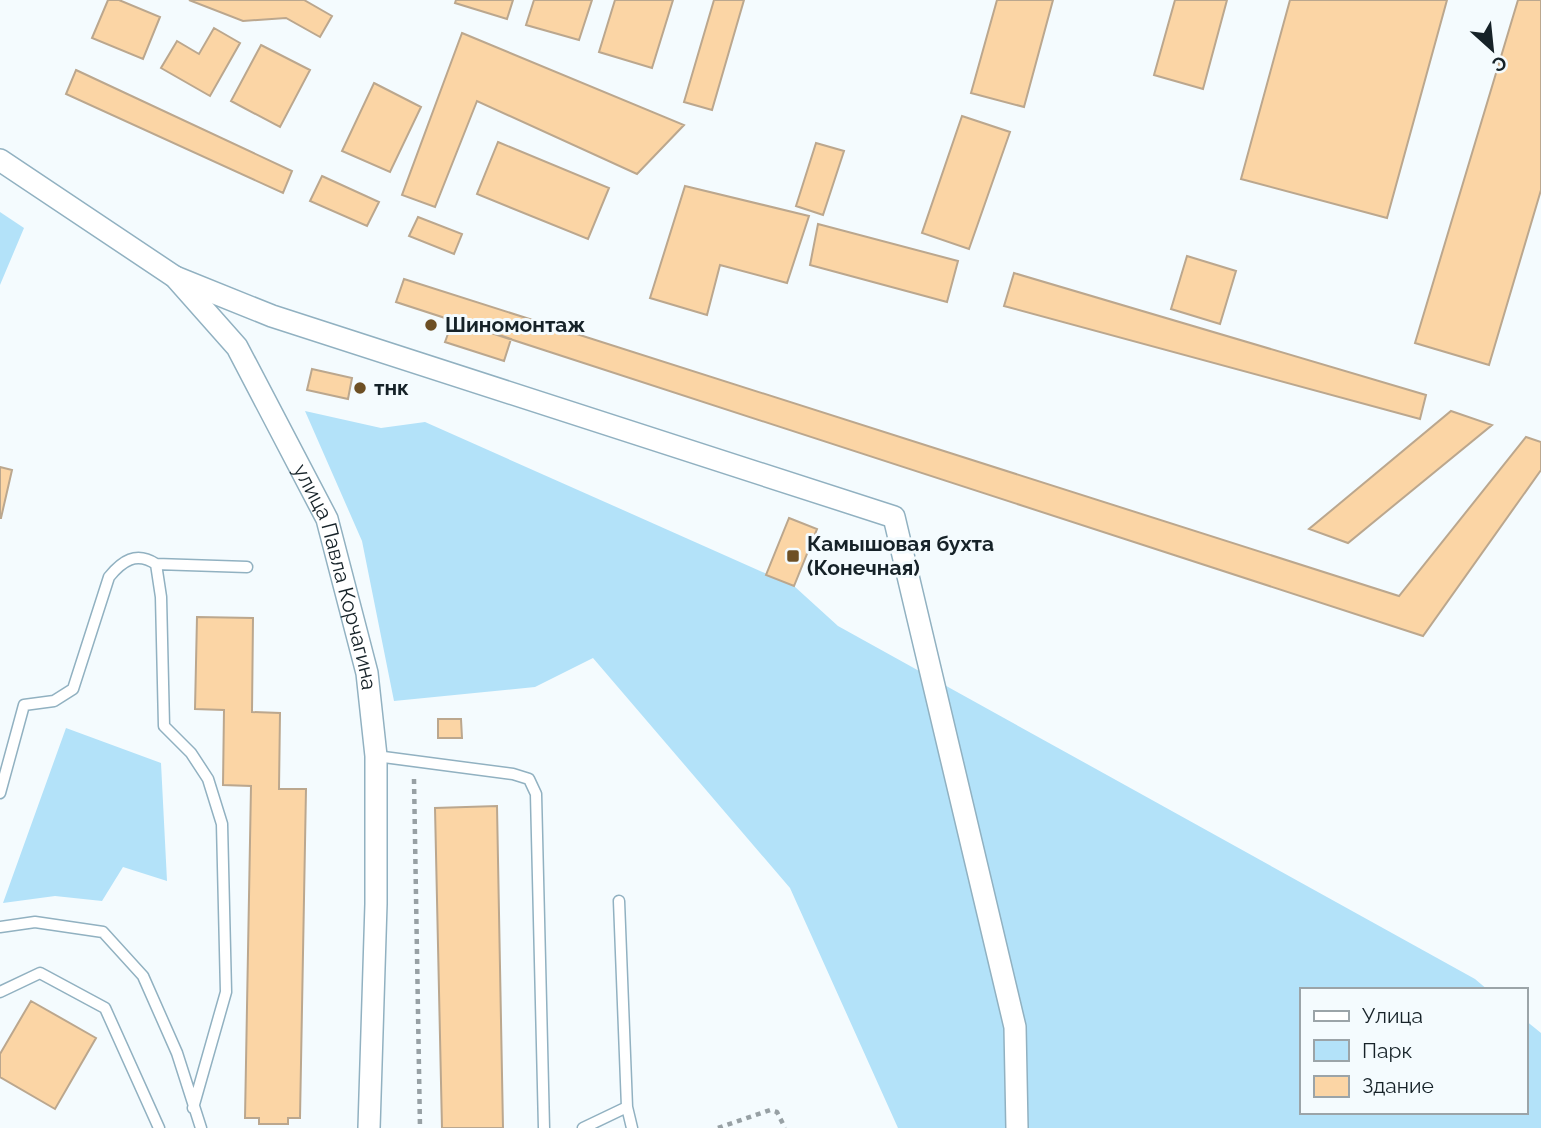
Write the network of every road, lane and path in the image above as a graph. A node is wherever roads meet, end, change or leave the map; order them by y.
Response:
1 (0, 160) edge
2 (175, 277) junction
3 (156, 564) junction
4 (247, 567) dead end
5 (376, 756) junction
6 (414, 761) junction
7 (0, 793) edge
8 (619, 901) dead end
9 (0, 927) edge
10 (0, 992) edge
11 (627, 1107) junction
12 (193, 1108) junction
13 (159, 1128) edge
14 (201, 1128) edge
15 (369, 1128) edge
16 (421, 1128) edge
17 (544, 1128) edge
18 (583, 1128) edge
19 (632, 1128) edge
20 (718, 1128) edge
21 (785, 1128) edge
22 (1017, 1128) edge

1 - 2 street, улица Павла Корчагина
2 - 5 street, улица Павла Корчагина
2 - 22 street
3 - 4 lane
3 - 7 lane
3 - 12 lane
5 - 6 lane
5 - 15 street, улица Павла Корчагина
6 - 16 path
6 - 17 lane
8 - 11 lane
9 - 12 lane
10 - 13 lane
11 - 18 lane
11 - 19 lane
12 - 14 lane
20 - 21 path

